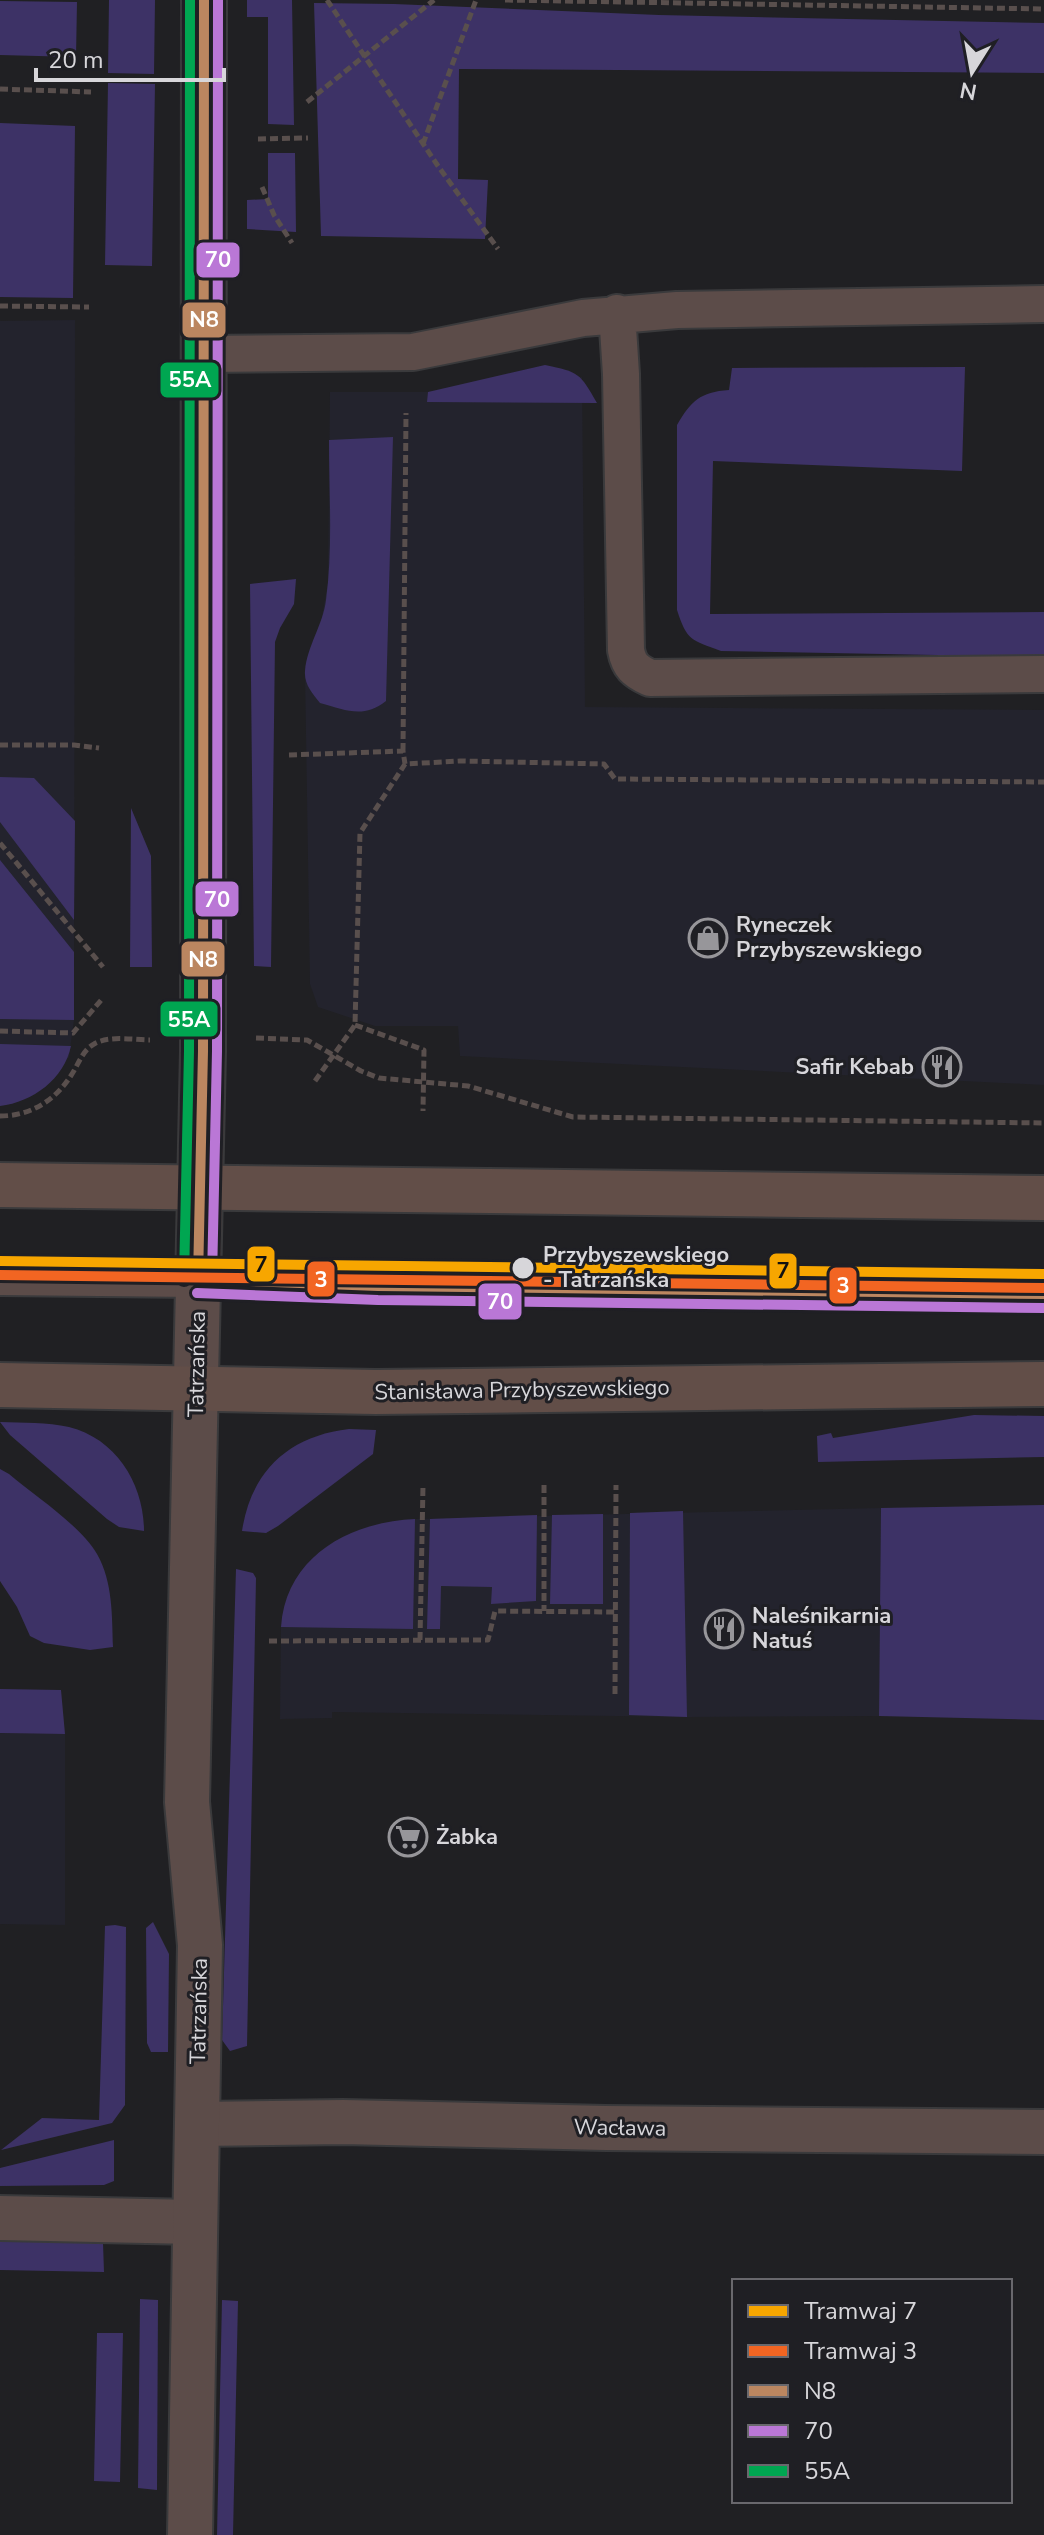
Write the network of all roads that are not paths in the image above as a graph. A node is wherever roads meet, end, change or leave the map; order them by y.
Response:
1 (204, 0) edge
2 (1044, 304) edge
3 (617, 313) junction
4 (203, 354) junction
5 (1044, 674) edge
6 (0, 1185) edge
7 (200, 1188) junction
8 (1044, 1198) edge
9 (0, 1277) edge
10 (198, 1279) junction
11 (1044, 1294) edge
12 (1044, 1384) edge
13 (0, 1385) edge
14 (196, 1390) junction
15 (197, 2124) junction
16 (1044, 2132) edge
17 (0, 2218) edge
18 (195, 2222) junction
19 (190, 2535) edge

1 - 4 street, Tatrzańska
2 - 3 lane
3 - 4 lane
3 - 5 lane
4 - 7 street, Tatrzańska
6 - 7 main road
7 - 8 main road
7 - 10 street, Tatrzańska
9 - 10 lane
10 - 11 lane
10 - 14 street, Tatrzańska
12 - 14 main road, Stanisława Przybyszewskiego
13 - 14 main road, Stanisława Przybyszewskiego
14 - 15 street, Tatrzańska
15 - 16 street, Wacława
15 - 18 street, Tatrzańska
17 - 18 street
18 - 19 street, Tatrzańska

